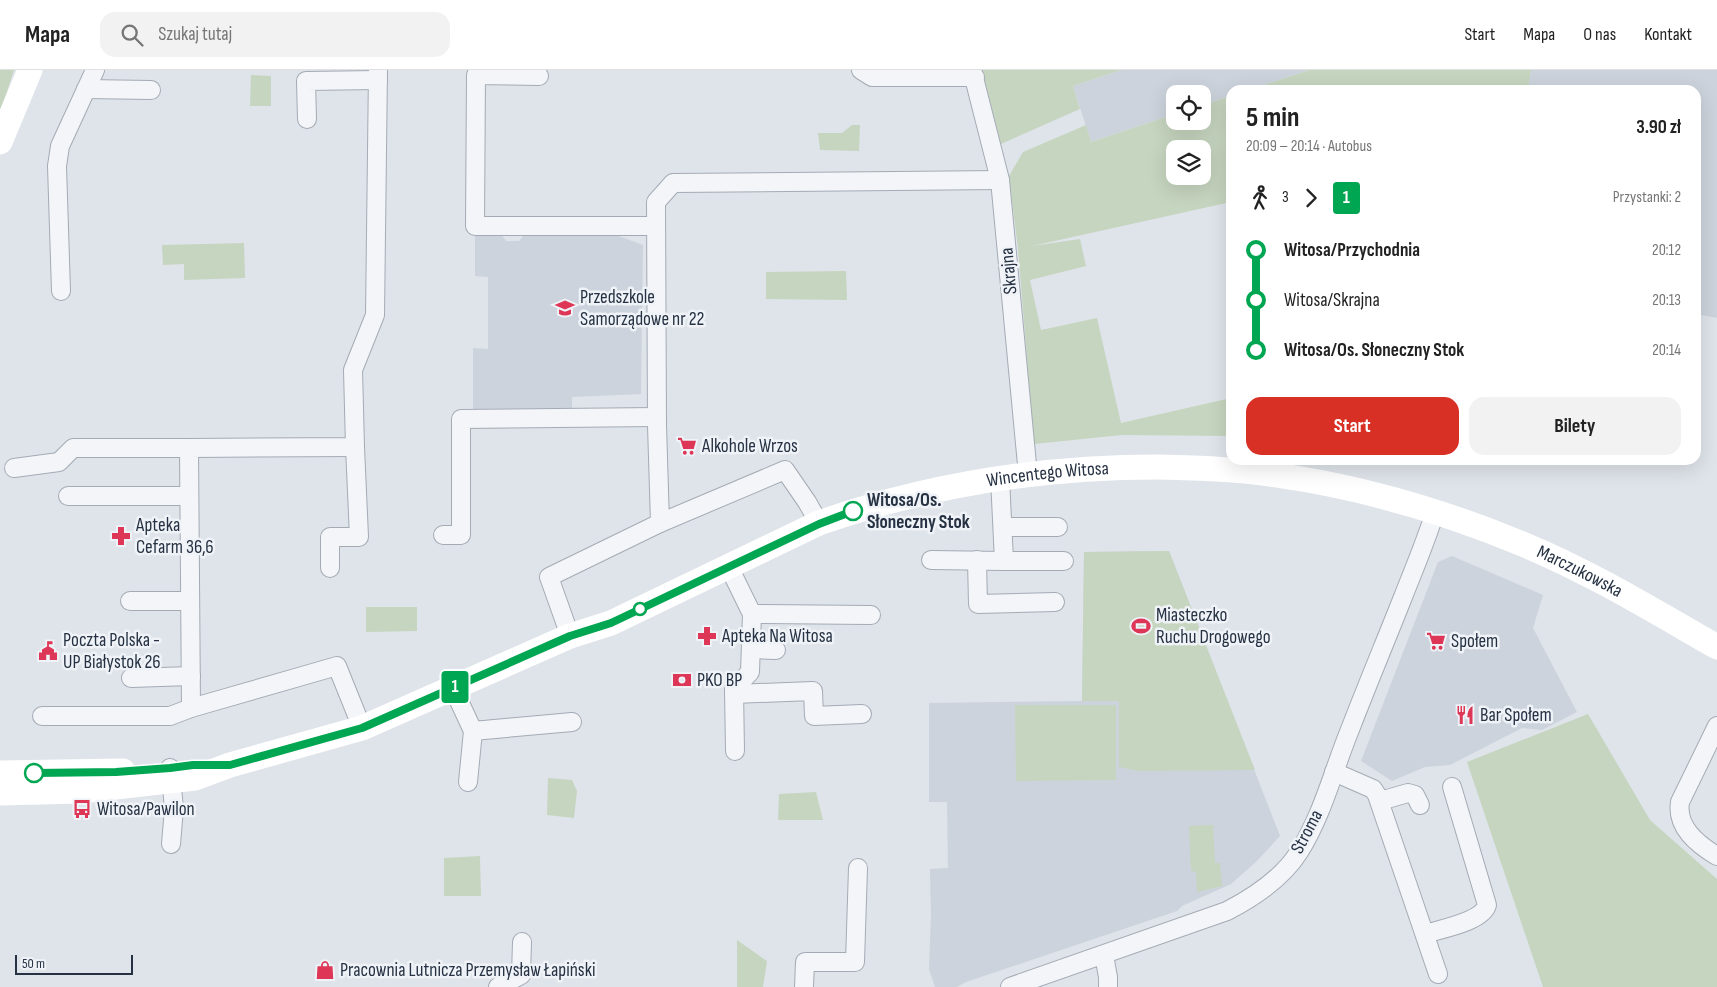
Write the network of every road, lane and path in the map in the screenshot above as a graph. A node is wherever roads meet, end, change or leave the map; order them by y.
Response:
1 (30, 70) edge
2 (95, 70) edge
3 (861, 70) edge
4 (973, 74) edge
5 (378, 75) edge
6 (539, 76) dead end
7 (86, 89) junction
8 (151, 90) dead end
9 (307, 119) dead end
10 (0, 142) edge
11 (1000, 180) junction
12 (656, 226) junction
13 (61, 291) dead end
14 (657, 417) junction
15 (355, 447) junction
16 (189, 448) junction
17 (14, 468) dead end
18 (1028, 474) junction
19 (1000, 478) junction
20 (68, 496) dead end
21 (189, 496) junction
22 (1435, 512) junction
23 (660, 523) junction
24 (819, 524) junction
25 (1003, 527) junction
26 (1058, 527) dead end
27 (442, 535) dead end
28 (931, 560) dead end
29 (977, 560) junction
30 (1004, 561) junction
31 (1064, 561) dead end
32 (728, 567) junction
33 (330, 568) dead end
34 (130, 601) dead end
35 (190, 601) junction
36 (1056, 602) dead end
37 (752, 614) junction
38 (871, 615) dead end
39 (570, 636) junction
40 (1717, 647) edge
41 (751, 649) junction
42 (776, 650) dead end
43 (191, 676) junction
44 (131, 678) dead end
45 (453, 688) junction
46 (734, 694) junction
47 (191, 708) junction
48 (862, 714) dead end
49 (42, 716) dead end
50 (572, 722) dead end
51 (1717, 726) edge
52 (362, 728) junction
53 (473, 731) junction
54 (735, 751) dead end
55 (1334, 772) junction
56 (0, 773) edge
57 (170, 775) junction
58 (468, 782) dead end
59 (1452, 787) dead end
60 (0, 794) edge
61 (1380, 801) junction
62 (1420, 805) dead end
63 (171, 844) dead end
64 (1717, 856) edge
65 (858, 868) dead end
66 (1425, 934) junction
67 (522, 942) dead end
68 (1104, 955) junction
69 (1438, 974) dead end
70 (498, 987) edge
71 (804, 987) edge
72 (1010, 987) edge
73 (1108, 987) edge

1 - 10 street
2 - 7 street
3 - 4 street
4 - 11 street, Skrajna
5 - 9 street
5 - 15 street
6 - 12 street
7 - 8 street
7 - 13 street
11 - 12 street
11 - 18 street, Skrajna
12 - 14 street
14 - 23 street
14 - 27 street
15 - 16 street
15 - 33 street
16 - 17 street
16 - 21 street
18 - 19 street, Wincentego Witosa
18 - 22 street, Wincentego Witosa
19 - 24 street, Wincentego Witosa
19 - 25 street
20 - 21 street
21 - 35 street
22 - 40 street, Marczukowska
22 - 55 street, Stroma
23 - 24 street
23 - 39 street
24 - 32 street, Wincentego Witosa
25 - 26 street
25 - 30 street
28 - 29 street
29 - 30 street
29 - 36 street
30 - 31 street
32 - 37 street
32 - 39 street, Wincentego Witosa
34 - 35 street
35 - 43 street
37 - 38 street
37 - 41 street
39 - 45 street, Wincentego Witosa
41 - 42 street
41 - 46 street
43 - 44 street
43 - 47 street
45 - 52 street, Wincentego Witosa
45 - 53 street
46 - 48 street
46 - 54 street
47 - 49 street
47 - 52 street
50 - 53 street
51 - 64 street
52 - 57 street, Wincentego Witosa
53 - 58 street
55 - 61 street
55 - 68 street, Stroma
56 - 57 street, Wincentego Witosa
57 - 60 street, Wincentego Witosa
57 - 63 street
59 - 66 street
61 - 62 street
61 - 66 street
65 - 71 street
66 - 69 street
67 - 70 street
68 - 72 street, Stroma
68 - 73 street

